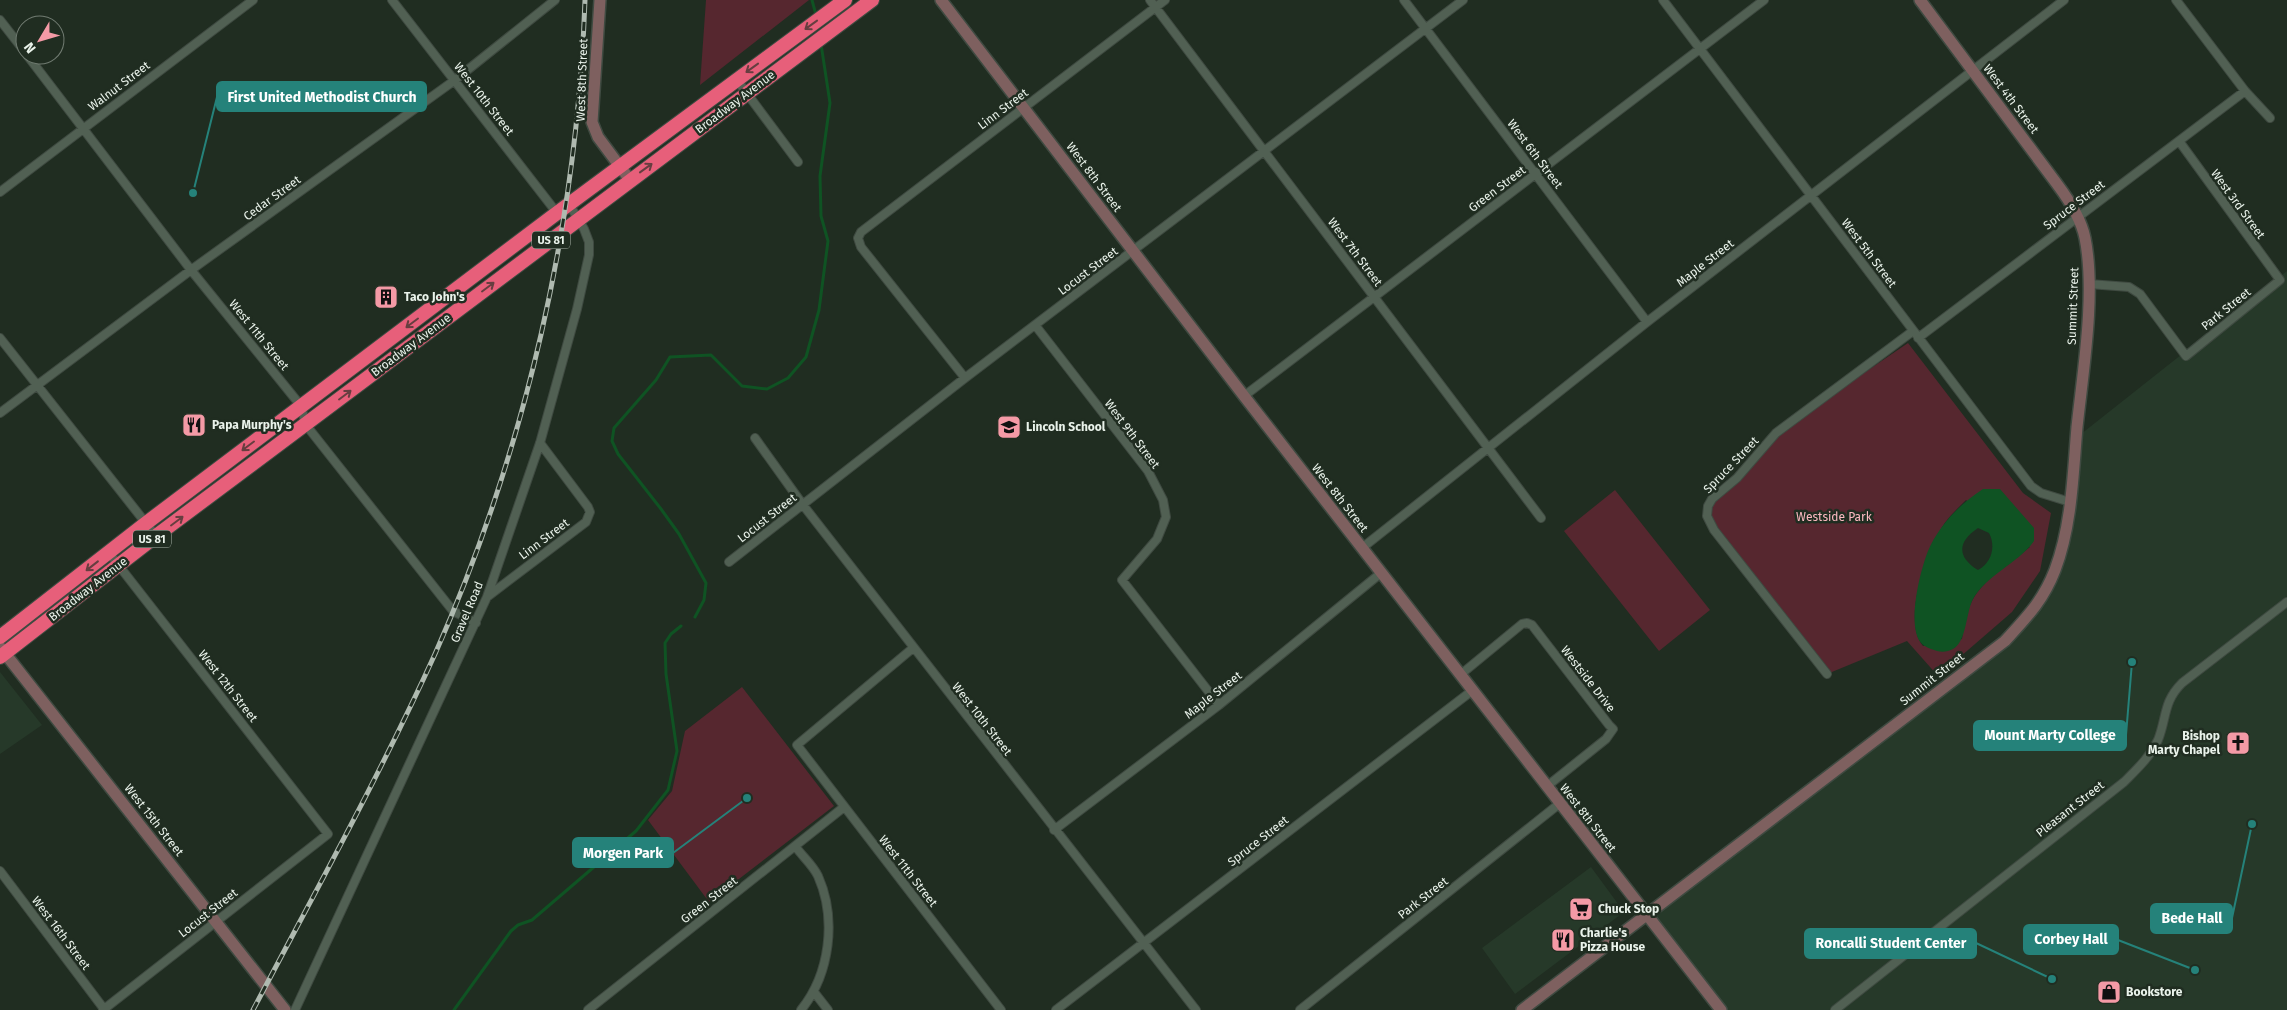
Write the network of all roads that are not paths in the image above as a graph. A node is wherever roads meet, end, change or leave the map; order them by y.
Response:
1 (253, 0) edge
2 (392, 0) edge
3 (555, 0) edge
4 (600, 0) edge
5 (845, 0) edge
6 (872, 0) edge
7 (942, 0) edge
8 (1150, 0) edge
9 (1165, 0) edge
10 (1404, 0) edge
11 (1463, 0) edge
12 (1663, 0) edge
13 (1764, 0) edge
14 (1920, 0) edge
15 (2064, 0) edge
16 (2176, 0) edge
17 (1155, 7) junction
18 (0, 20) edge
19 (1426, 28) junction
20 (15, 40) edge
21 (1700, 49) junction
22 (35, 65) edge
23 (1973, 71) junction
24 (455, 80) junction
25 (736, 80) junction
26 (2245, 91) junction
27 (747, 93) junction
28 (1024, 108) junction
29 (2270, 118) dead end
30 (83, 127) junction
31 (2178, 141) junction
32 (1264, 150) junction
33 (798, 162) dead end
34 (620, 166) junction
35 (1535, 174) junction
36 (630, 180) junction
37 (0, 192) edge
38 (1811, 195) junction
39 (569, 204) junction
40 (557, 213) junction
41 (2077, 216) junction
42 (578, 220) junction
43 (1134, 251) junction
44 (192, 270) junction
45 (2280, 280) joint
46 (2089, 284) junction
47 (1373, 296) junction
48 (1647, 322) junction
49 (1035, 325) junction
50 (1913, 330) junction
51 (0, 338) edge
52 (1918, 338) junction
53 (965, 378) junction
54 (37, 384) junction
55 (1244, 396) junction
56 (301, 406) junction
57 (0, 413) edge
58 (306, 425) junction
59 (755, 438) dead end
60 (540, 443) junction
61 (1487, 449) junction
62 (2070, 502) junction
63 (802, 505) junction
64 (1541, 518) dead end
65 (146, 524) junction
66 (156, 536) junction
67 (1362, 548) junction
68 (109, 553) junction
69 (729, 562) dead end
70 (119, 565) junction
71 (1381, 573) junction
72 (487, 596) junction
73 (2287, 602) edge
74 (476, 623) junction
75 (0, 637) edge
76 (913, 648) junction
77 (2, 653) edge
78 (1827, 674) dead end
79 (1460, 675) junction
80 (1473, 690) junction
81 (1219, 705) junction
82 (1546, 787) junction
83 (1559, 804) junction
84 (844, 807) junction
85 (1054, 830) junction
86 (328, 834) joint
87 (795, 846) junction
88 (0, 871) edge
89 (1647, 916) junction
90 (215, 921) junction
91 (1144, 944) junction
92 (814, 992) junction
93 (103, 1009) edge
94 (286, 1010) edge
95 (295, 1010) edge
96 (588, 1010) edge
97 (801, 1010) edge
98 (828, 1010) edge
99 (1001, 1010) edge
100 (1056, 1010) edge
101 (1196, 1010) edge
102 (1300, 1010) edge
103 (1522, 1010) edge
104 (1721, 1010) edge
105 (1834, 1010) edge

1 - 30 street, Walnut Street
2 - 24 street, West 10th Street
3 - 24 street, Cedar Street
4 - 34 street, West 8th Street
5 -> 25 highway, Broadway Avenue / US 81
6 - 27 highway, Broadway Avenue / US 81
7 - 28 street, West 8th Street
8 - 17 street, West 7th Street
9 - 17 street, Linn Street
10 - 19 street, West 6th Street
11 - 19 street, Locust Street
12 - 21 street, West 5th Street
13 - 21 street, Green Street
14 - 23 street, West 4th Street
15 - 23 street, Maple Street
16 - 26 street
17 - 28 street, Linn Street
17 - 32 street, West 7th Street
18 - 20 street, West 11th Street
19 - 32 street, Locust Street
19 - 35 street, West 6th Street
21 - 35 street, Green Street
21 - 38 street, West 5th Street
22 - 30 street, West 11th Street
23 - 38 street, Maple Street
23 - 41 street, West 4th Street
24 - 40 street, West 10th Street
24 - 44 street, Cedar Street
25 - 27 street
25 - 34 highway, Broadway Avenue / US 81
26 - 29 street
26 - 31 street, Spruce Street
27 - 33 street
36 -> 27 highway, Broadway Avenue / US 81
28 - 43 street, West 8th Street
28 - 53 street, Linn Street
30 - 37 street, Walnut Street
30 - 44 street, West 11th Street
31 - 41 street, Spruce Street
31 - 45 street, West 3rd Street
32 - 43 street, Locust Street
32 - 47 street, West 7th Street
34 - 36 street, West 8th Street
34 - 39 highway, Broadway Avenue / US 81
35 - 47 street, Green Street
35 - 48 street, West 6th Street
36 - 42 highway, Broadway Avenue / US 81
38 - 48 street, Maple Street
38 - 50 street, West 5th Street
39 - 40 highway, Broadway Avenue / US 81
39 - 42 street, Gravel Road
40 -> 56 highway, Broadway Avenue / US 81
41 - 46 street, Summit Street
41 - 52 street, Spruce Street
58 -> 42 highway, Broadway Avenue / US 81
42 - 60 street, Gravel Road
43 - 49 street, Locust Street
43 - 55 street, West 8th Street
44 - 54 street, Cedar Street
44 - 56 street, West 11th Street
45 - 46 street, Park Street
46 - 62 street, Summit Street
47 - 55 street, Green Street
47 - 61 street, West 7th Street
48 - 61 street, Maple Street
49 - 53 street, Locust Street
49 - 81 street, West 9th Street
50 - 52 street, West 5th Street
50 - 78 street, Spruce Street
51 - 54 street
52 - 62 street, West 5th Street
53 - 63 street, Locust Street
54 - 57 street, Cedar Street
54 - 65 street
55 - 67 street, West 8th Street
56 - 58 street, West 11th Street
56 -> 65 highway, Broadway Avenue / US 81
66 -> 58 highway, Broadway Avenue / US 81
58 - 74 street, West 11th Street
59 - 63 street, West 10th Street
60 - 72 street, Gravel Road
60 - 72 street, Linn Street
61 - 64 street, West 7th Street
61 - 67 street, Maple Street
62 - 89 street, Summit Street
63 - 69 street, Locust Street
63 - 76 street, West 10th Street
65 - 66 street
65 - 68 highway, Broadway Avenue / US 81
66 - 70 highway, Broadway Avenue / US 81
67 - 71 street, West 8th Street
68 - 70 street, West 12th Street
68 -> 75 highway, Broadway Avenue / US 81
70 - 77 highway, Broadway Avenue / US 81
70 - 86 street, West 12th Street
71 - 79 street, West 8th Street
71 - 81 street, Maple Street
72 - 74 street, Gravel Road
73 - 105 street, Pleasant Street
74 - 95 street, Gravel Road
76 - 84 street, West 11th Street
76 - 85 street, West 10th Street
77 - 90 street, West 15th Street
79 - 80 street, West 8th Street
79 - 82 street, Westside Drive
80 - 82 street, West 8th Street
80 - 91 street, Spruce Street
81 - 85 street, Maple Street
82 - 83 street, West 8th Street
83 - 89 street, West 8th Street
83 - 102 street, Park Street
84 - 87 street, Green Street
84 - 99 street, West 11th Street
85 - 91 street, West 10th Street
86 - 90 street, Locust Street
87 - 92 street
87 - 96 street, Green Street
88 - 93 street, West 16th Street
89 - 103 street, Summit Street
89 - 104 street, West 8th Street
90 - 93 street, Locust Street
90 - 94 street, West 15th Street
91 - 100 street, Spruce Street
91 - 101 street, West 10th Street
92 - 97 street
92 - 98 street

